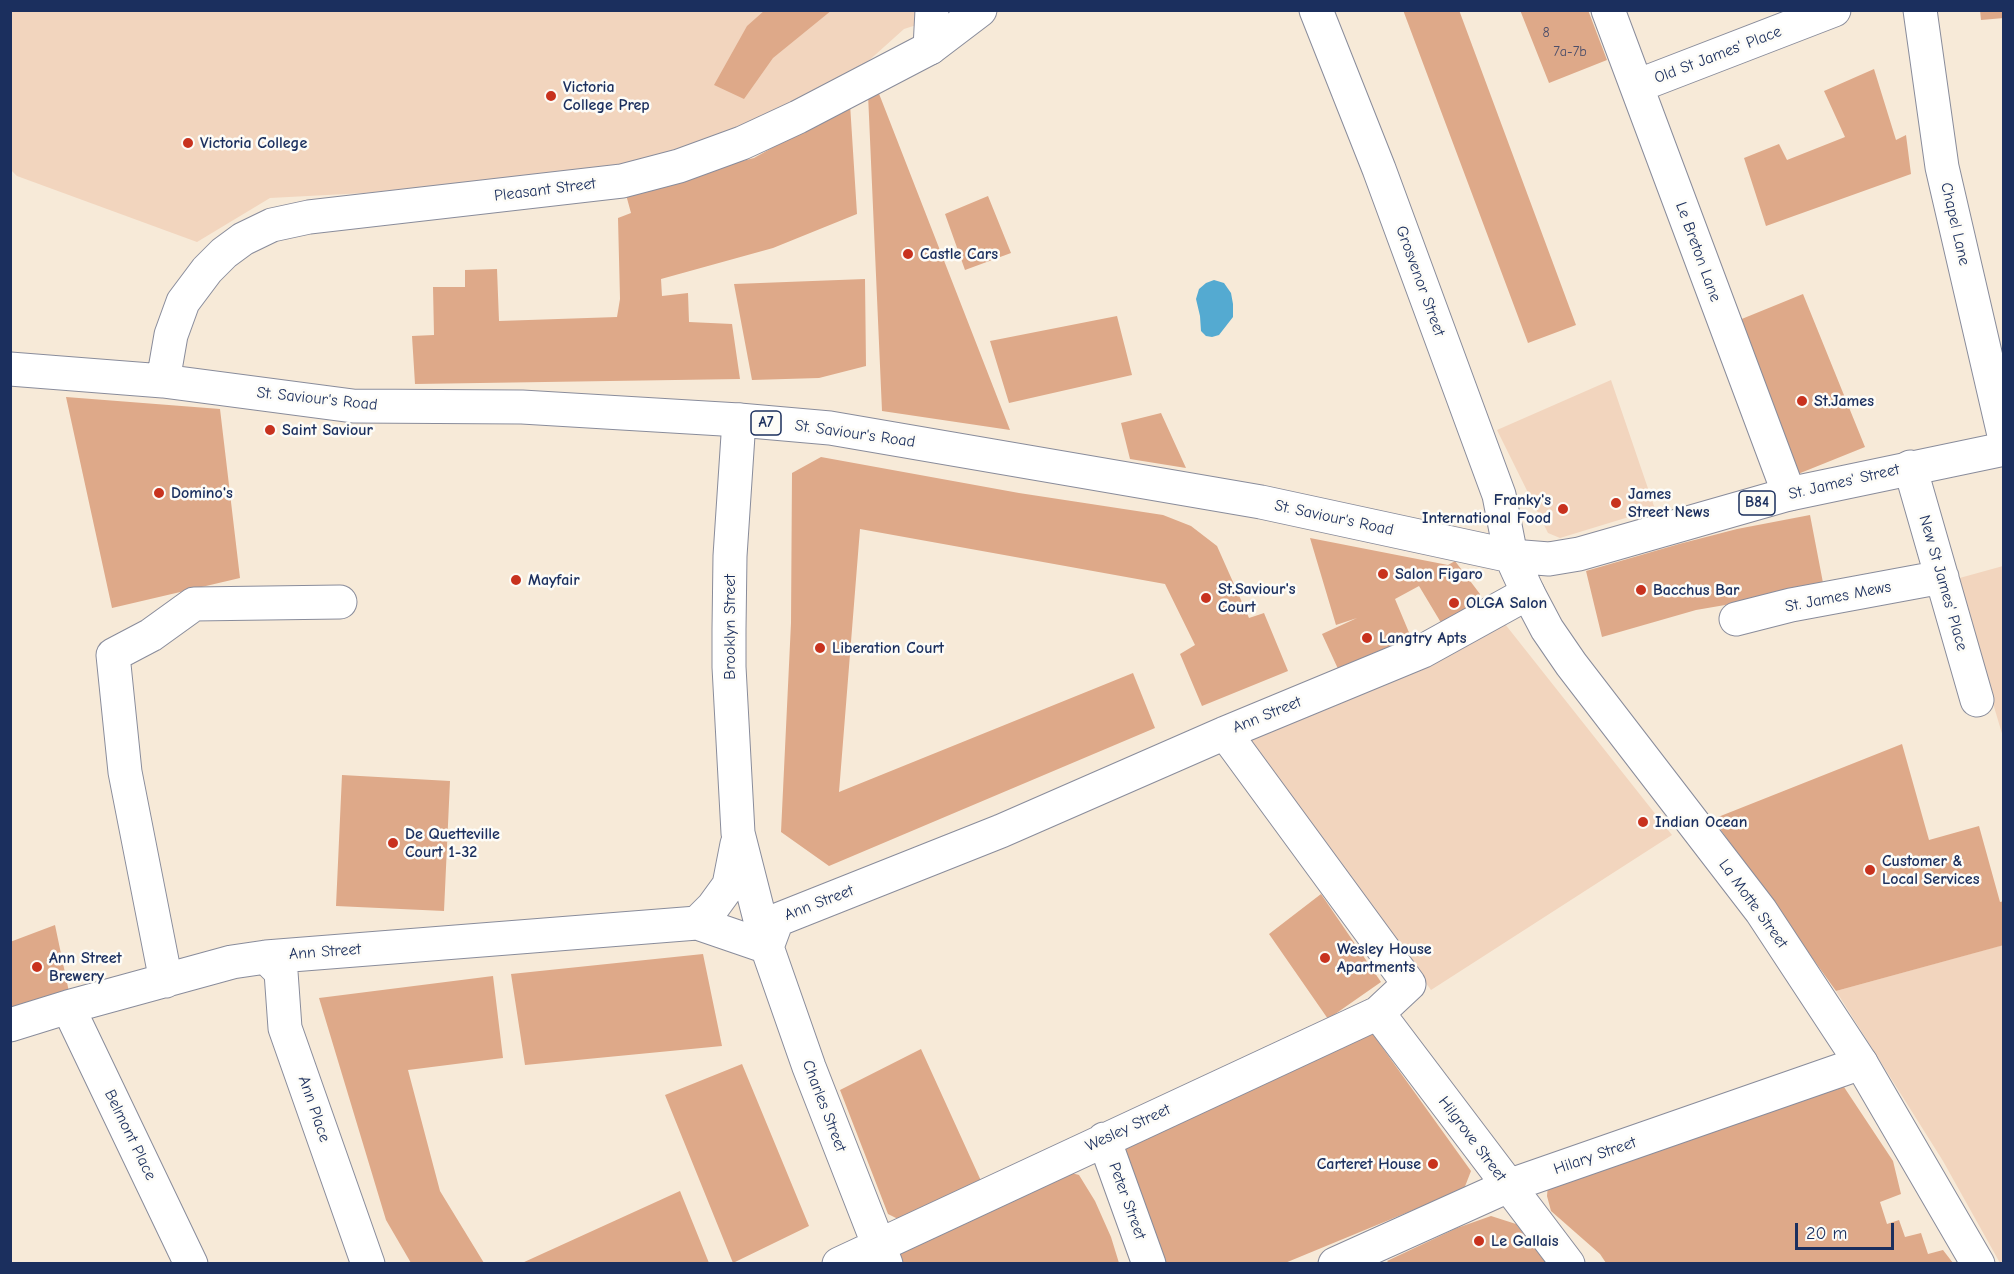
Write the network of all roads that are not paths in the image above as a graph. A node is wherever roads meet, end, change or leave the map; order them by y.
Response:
1 (932, 10) edge
2 (980, 10) edge
3 (1316, 10) edge
4 (1608, 10) edge
5 (1834, 10) edge
6 (1920, 10) edge
7 (930, 48) junction
8 (1636, 86) junction
9 (10, 369) edge
10 (163, 381) junction
11 (739, 420) junction
12 (2004, 435) edge
13 (2004, 449) edge
14 (1910, 467) junction
15 (1789, 494) junction
16 (1511, 556) junction
17 (1941, 577) junction
18 (1528, 593) junction
19 (340, 602) dead end
20 (1736, 619) dead end
21 (1977, 700) dead end
22 (1225, 733) junction
23 (738, 833) junction
24 (697, 923) junction
25 (767, 947) junction
26 (266, 957) junction
27 (166, 981) junction
28 (68, 1007) junction
29 (10, 1025) edge
30 (1393, 1026) junction
31 (1861, 1063) junction
32 (1104, 1139) junction
33 (1508, 1186) junction
34 (882, 1254) edge
35 (1376, 1255) edge
36 (191, 1263) edge
37 (368, 1263) edge
38 (839, 1263) edge
39 (1149, 1263) edge
40 (1335, 1263) edge
41 (1568, 1263) edge
42 (1978, 1263) edge

1 - 7 street
2 - 7 street, Pleasant Street
3 - 16 street, Grosvenor Street
4 - 8 street, Le Breton Lane
5 - 8 street, Old St James' Place
6 - 12 street, Chapel Lane
7 - 10 street, Pleasant Street
8 - 15 street, Le Breton Lane
9 - 10 street, St. Saviour's Road / A7
10 - 11 street, St. Saviour's Road / A7
11 - 16 street, St. Saviour's Road / A7
11 - 23 street, Brooklyn Street
13 - 14 street, St. James' Street / B84
14 - 15 street, St. James' Street / B84
14 - 17 street, New St James' Place
15 - 16 street, St. James' Street / B84
16 - 18 street, La Motte Street
17 - 20 street, St. James Mews
17 - 21 street, New St James' Place
18 - 22 street, Ann Street
18 - 31 street, La Motte Street
19 - 27 street
22 - 25 street, Ann Street
22 - 30 street, Wesley Street
23 - 24 street, Brooklyn Street
23 - 25 street, Brooklyn Street
24 - 25 street, Ann Street
24 - 26 street, Ann Street
25 - 34 street, Charles Street
26 - 27 street, Ann Street
26 - 37 street, Ann Place
27 - 28 street, Ann Street
28 - 29 street, Ann Street
28 - 36 street, Belmont Place
30 - 32 street, Wesley Street
30 - 33 street, Hilgrove Street
31 - 33 street, Hilary Street
31 - 42 street, La Motte Street
32 - 34 street, Wesley Street
32 - 39 street, Peter Street
33 - 35 street, Hilary Street
33 - 41 street, Hilgrove Street
34 - 38 street, Wesley Street
35 - 40 street, Hilary Street

